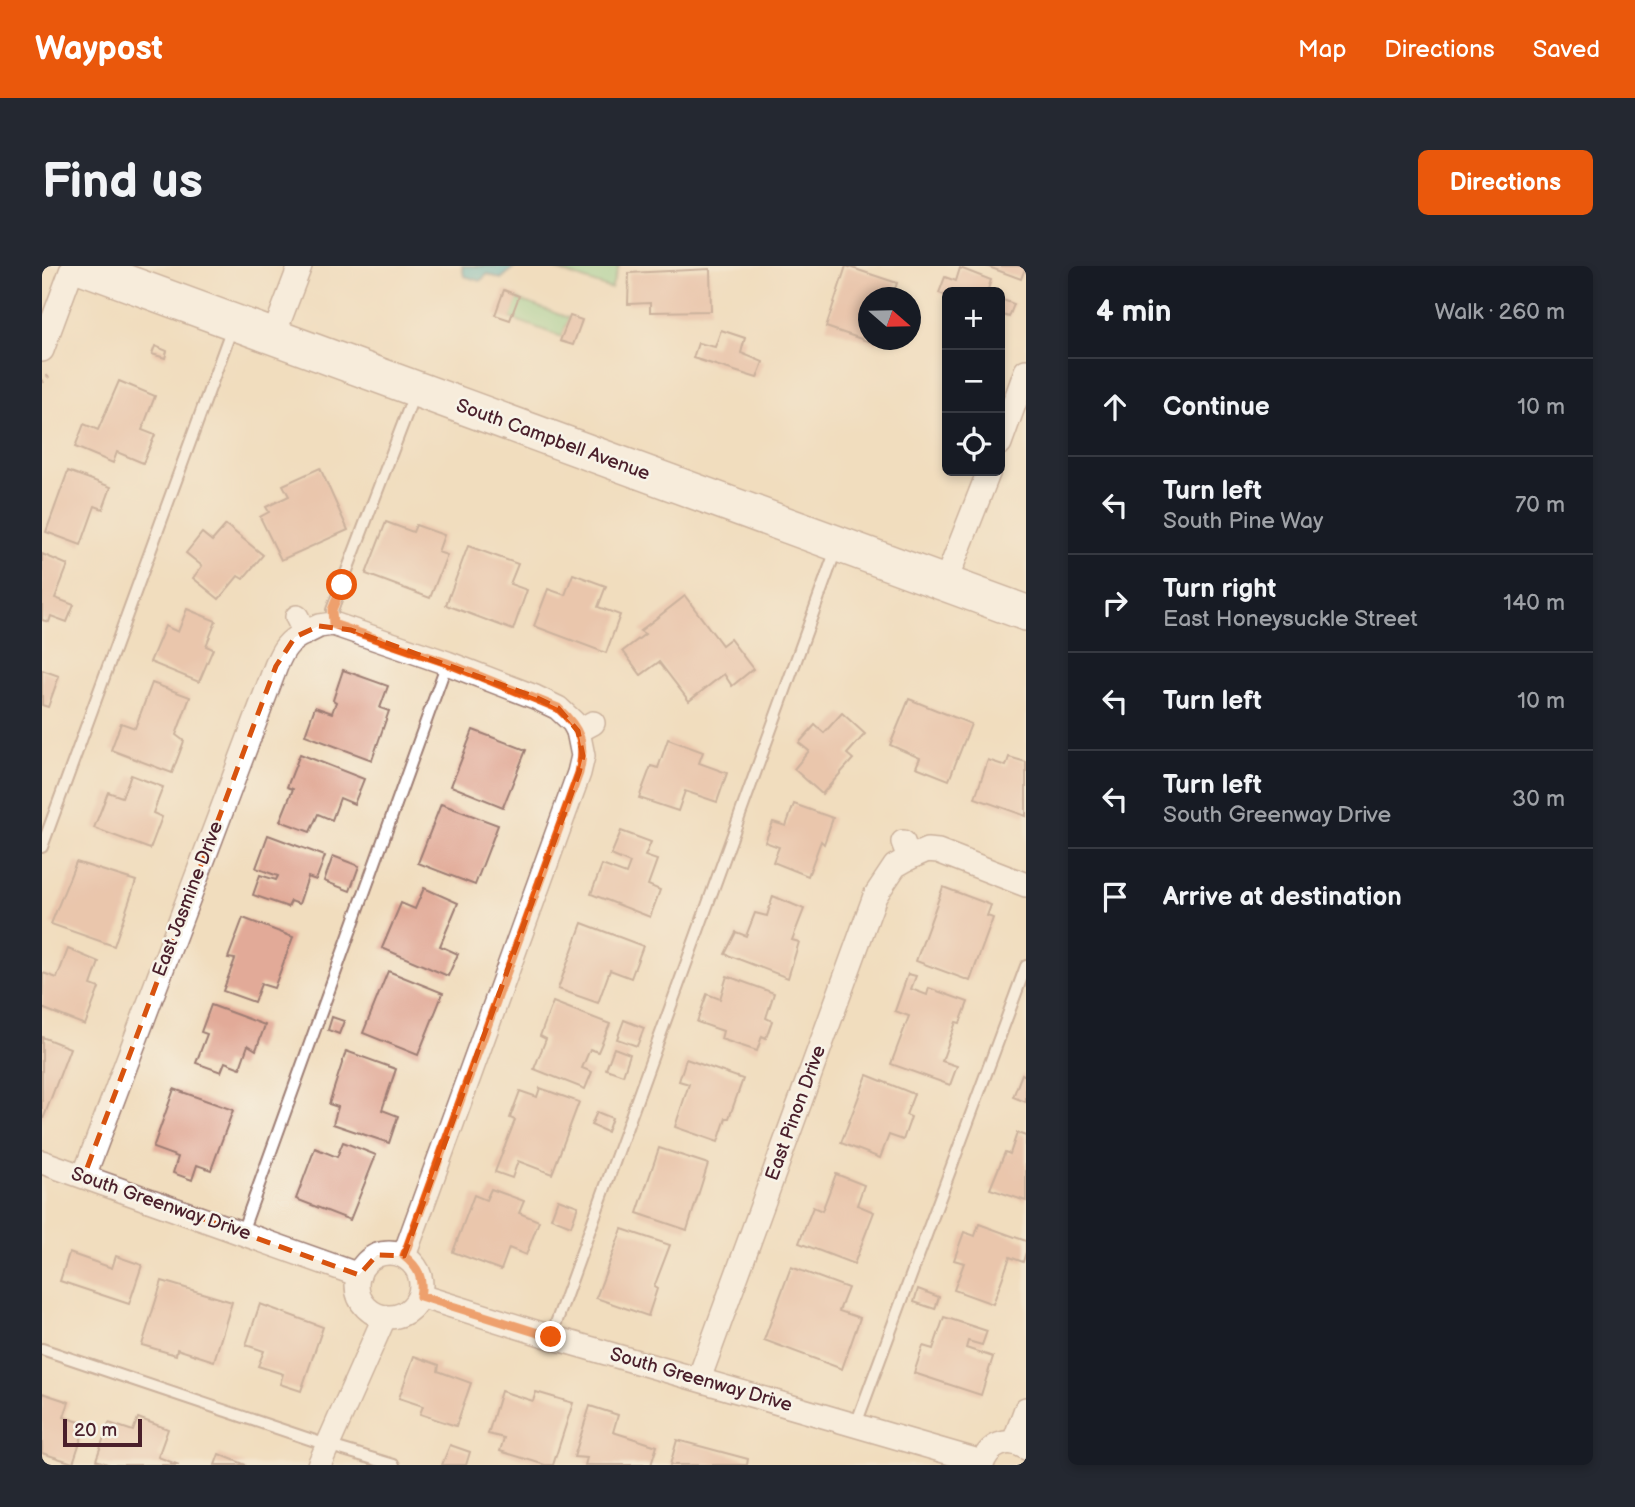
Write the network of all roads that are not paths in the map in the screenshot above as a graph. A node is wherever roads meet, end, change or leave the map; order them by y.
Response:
1 (73, 266) edge
2 (81, 266) edge
3 (300, 266) edge
4 (234, 323) junction
5 (273, 337) junction
6 (42, 349) edge
7 (1026, 371) edge
8 (416, 390) junction
9 (1005, 429) edge
10 (987, 476) edge
11 (838, 544) junction
12 (945, 583) junction
13 (1026, 613) edge
14 (333, 624) junction
15 (447, 663) junction
16 (42, 847) edge
17 (1026, 885) edge
18 (1026, 966) edge
19 (42, 1162) edge
20 (84, 1176) junction
21 (242, 1232) junction
22 (404, 1256) junction
23 (359, 1275) junction
24 (420, 1296) junction
25 (384, 1318) junction
26 (551, 1337) junction
27 (42, 1349) edge
28 (699, 1379) junction
29 (1026, 1409) edge
30 (856, 1424) junction
31 (1020, 1445) edge
32 (323, 1455) edge
33 (982, 1464) edge
34 (394, 1465) edge

1 - 6 street
2 - 4 main road, South Campbell Avenue
3 - 5 street
4 - 5 main road, South Campbell Avenue
4 - 16 lane
5 - 8 main road, South Campbell Avenue
7 - 9 street
8 - 11 main road, South Campbell Avenue
8 - 14 lane
10 - 12 street
11 - 12 main road, South Campbell Avenue
11 - 26 lane
12 - 13 main road, South Campbell Avenue
14 - 15 street
14 - 20 street, East Jasmine Drive
15 - 21 lane
15 - 22 street
17 - 28 street, East Pinon Drive
18 - 30 lane
19 - 20 street, South Greenway Drive
20 - 21 street, South Greenway Drive
21 - 23 street, South Greenway Drive
22 - 23 street
22 - 24 street
23 - 25 street
24 - 25 street
24 - 26 street, South Greenway Drive
25 - 32 street
26 - 28 street, South Greenway Drive
27 - 32 lane
28 - 30 street, South Greenway Drive
29 - 31 street
30 - 33 street, South Greenway Drive
31 - 33 street
32 - 34 lane

